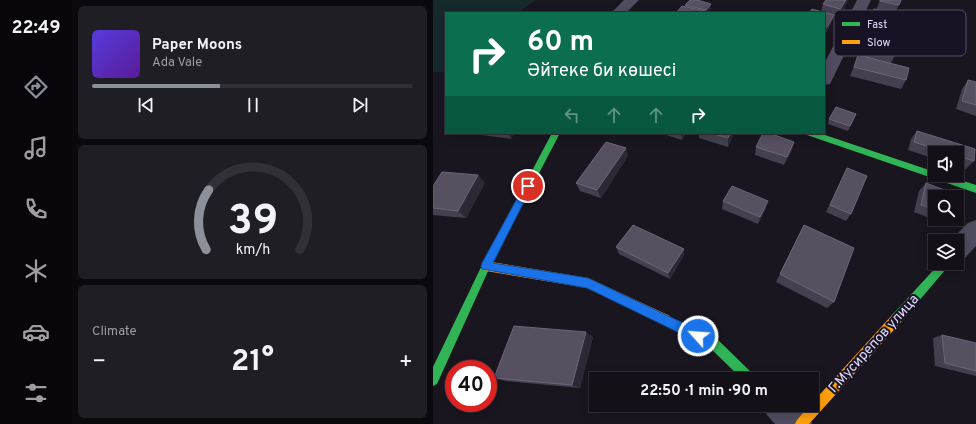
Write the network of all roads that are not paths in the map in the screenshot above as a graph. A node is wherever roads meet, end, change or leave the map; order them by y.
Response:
1 (632, 0) edge
2 (864, 0) edge
3 (859, 10) edge
4 (619, 12) edge
5 (836, 56) edge
6 (825, 78) edge
7 (555, 134) edge
8 (813, 134) edge
9 (976, 190) edge
10 (976, 230) edge
11 (964, 243) edge
12 (486, 266) junction
13 (940, 270) edge
14 (743, 372) edge
15 (433, 380) edge
16 (784, 412) edge
17 (797, 424) edge
18 (801, 424) edge

1 - 4 street
2 - 3 street
5 - 6 street
7 - 12 street
8 - 9 street
10 - 11 street
12 - 14 street
12 - 15 street
13 - 18 street, Г.Мусирепов улица
16 - 17 street

